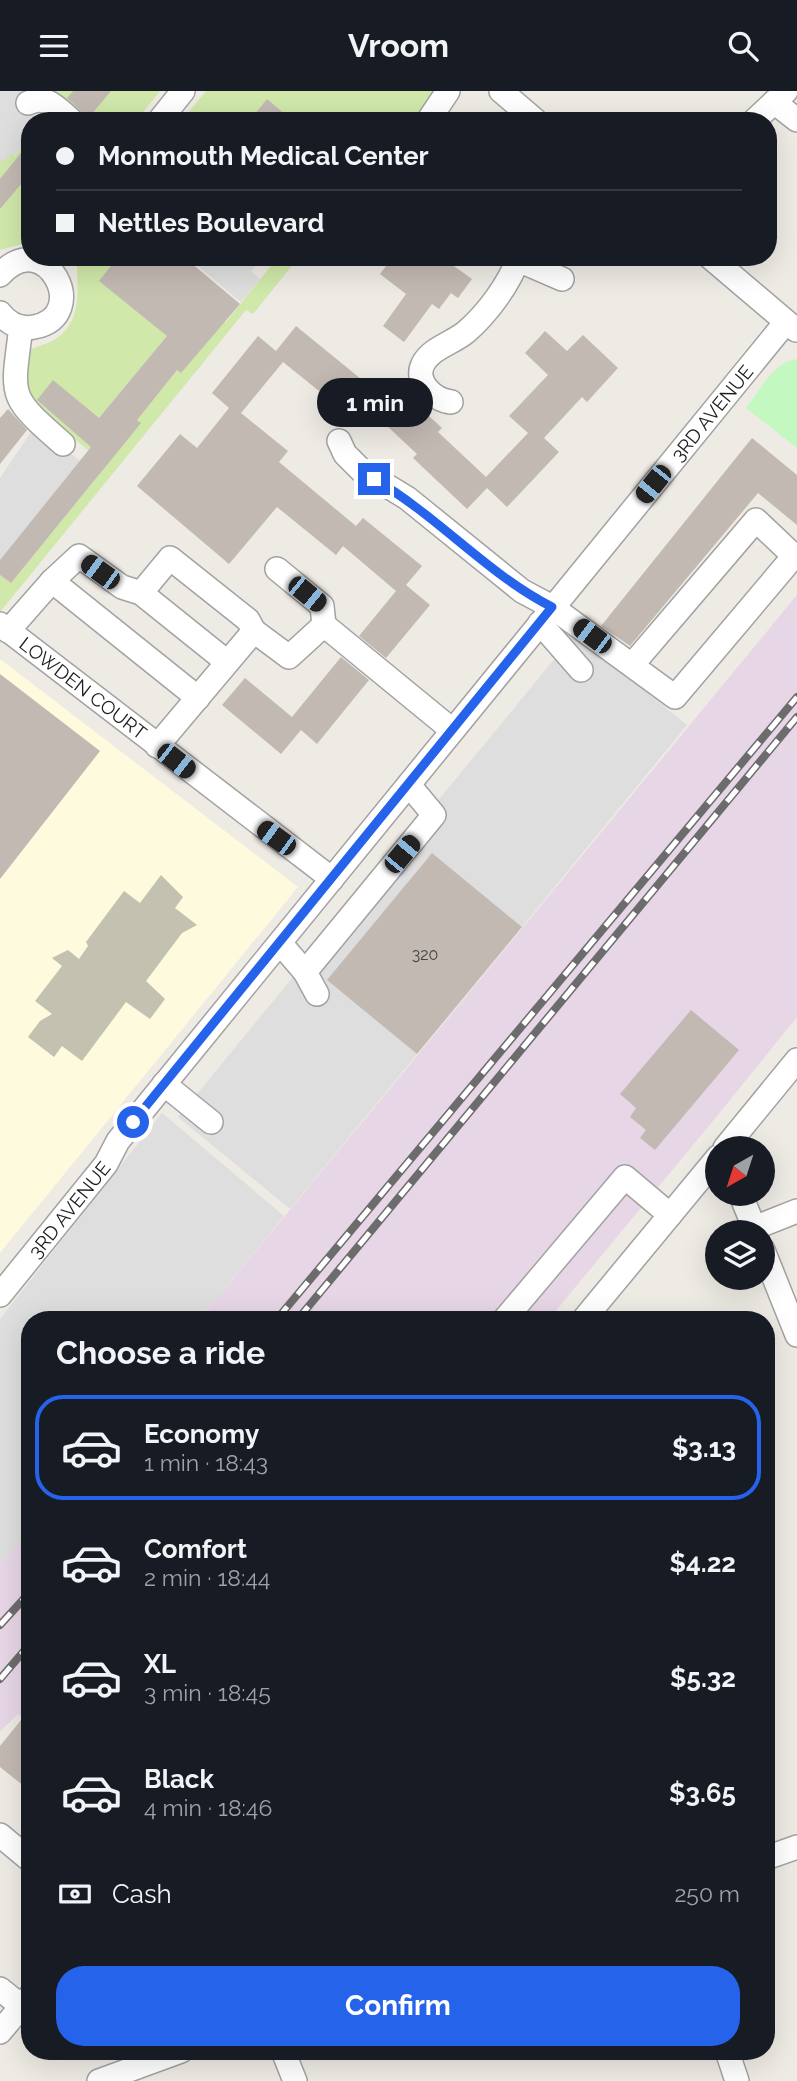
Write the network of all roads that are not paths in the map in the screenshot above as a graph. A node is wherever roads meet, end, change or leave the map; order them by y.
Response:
1 (183, 91) edge
2 (448, 91) edge
3 (501, 91) edge
4 (780, 96) edge
5 (28, 103) dead end
6 (60, 112) edge
7 (166, 112) edge
8 (434, 112) edge
9 (526, 112) edge
10 (763, 112) edge
11 (797, 120) edge
12 (21, 261) edge
13 (52, 266) edge
14 (513, 266) edge
15 (534, 266) edge
16 (721, 266) edge
17 (0, 275) edge
18 (562, 279) dead end
19 (0, 313) edge
20 (791, 326) edge
21 (22, 327) junction
22 (451, 402) dead end
23 (339, 441) dead end
24 (63, 444) dead end
25 (277, 569) dead end
26 (52, 581) junction
27 (141, 593) junction
28 (546, 615) junction
29 (324, 625) junction
30 (4, 627) edge
31 (254, 631) junction
32 (228, 662) junction
33 (632, 666) junction
34 (581, 670) dead end
35 (198, 698) junction
36 (453, 730) junction
37 (157, 746) junction
38 (409, 785) junction
39 (332, 879) junction
40 (280, 943) junction
41 (305, 972) junction
42 (317, 994) dead end
43 (797, 1060) edge
44 (164, 1084) junction
45 (211, 1122) dead end
46 (737, 1136) edge
47 (705, 1175) edge
48 (797, 1211) edge
49 (670, 1215) junction
50 (775, 1221) edge
51 (775, 1279) edge
52 (0, 1294) edge
53 (512, 1311) edge
54 (591, 1311) edge
55 (797, 1333) edge
56 (0, 1835) edge
57 (797, 1847) edge
58 (21, 1852) edge
59 (775, 1855) edge
60 (0, 1989) edge
61 (21, 1999) edge
62 (21, 2007) edge
63 (0, 2032) edge
64 (156, 2060) edge
65 (287, 2060) edge
66 (730, 2060) edge
67 (99, 2081) edge
68 (295, 2081) edge
69 (737, 2081) edge

1 - 7 street
2 - 8 street
3 - 9 street
4 - 10 street
4 - 11 street
5 - 6 street
12 - 17 street
13 - 21 street
14 - 22 street
15 - 18 street
16 - 20 street
19 - 21 street
20 - 28 street, 3RD AVENUE
21 - 24 street
23 - 28 street
25 - 29 street
26 - 27 street
26 - 30 street
26 - 35 street
27 - 31 street
27 - 32 street
28 - 33 street
28 - 34 street
28 - 36 street, 3RD AVENUE
29 - 31 street
29 - 36 street
30 - 37 street, LOWDEN COURT
31 - 32 street
32 - 35 street
33 - 33 street
35 - 37 street
36 - 38 street, 3RD AVENUE
37 - 39 street, LOWDEN COURT
38 - 39 street, 3RD AVENUE
38 - 41 street
39 - 40 street, 3RD AVENUE
40 - 41 street
40 - 44 street, 3RD AVENUE
41 - 42 street
43 - 46 street
44 - 45 street
44 - 52 street, 3RD AVENUE
47 - 49 street
48 - 50 street
49 - 53 street
49 - 54 street
51 - 55 street
56 - 58 street
57 - 59 street
60 - 61 street
62 - 63 street
64 - 67 street
65 - 68 street
66 - 69 street

